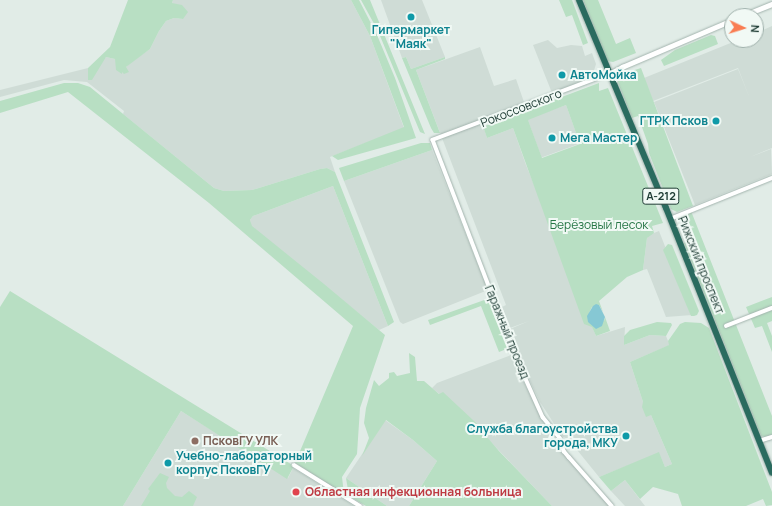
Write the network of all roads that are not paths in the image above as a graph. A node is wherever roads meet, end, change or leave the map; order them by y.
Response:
1 (579, 0) edge
2 (772, 4) edge
3 (762, 8) edge
4 (724, 23) edge
5 (609, 74) junction
6 (433, 140) joint
7 (772, 178) edge
8 (670, 219) junction
9 (772, 308) edge
10 (726, 326) dead end
11 (772, 437) edge
12 (759, 441) junction
13 (294, 465) dead end
14 (772, 473) edge
15 (360, 506) edge
16 (612, 506) edge

1 - 5 highway, Рижский проспект / А-212
2 - 3 main road
4 - 5 main road
5 - 6 street, Рокоссовского
5 - 8 highway, Рижский проспект / А-212
6 - 16 street, Гаражный проезд
7 - 8 street
8 - 12 highway, Рижский проспект / А-212
9 - 10 street
11 - 12 street
12 - 14 highway, Рижский проспект / А-212
13 - 15 street

